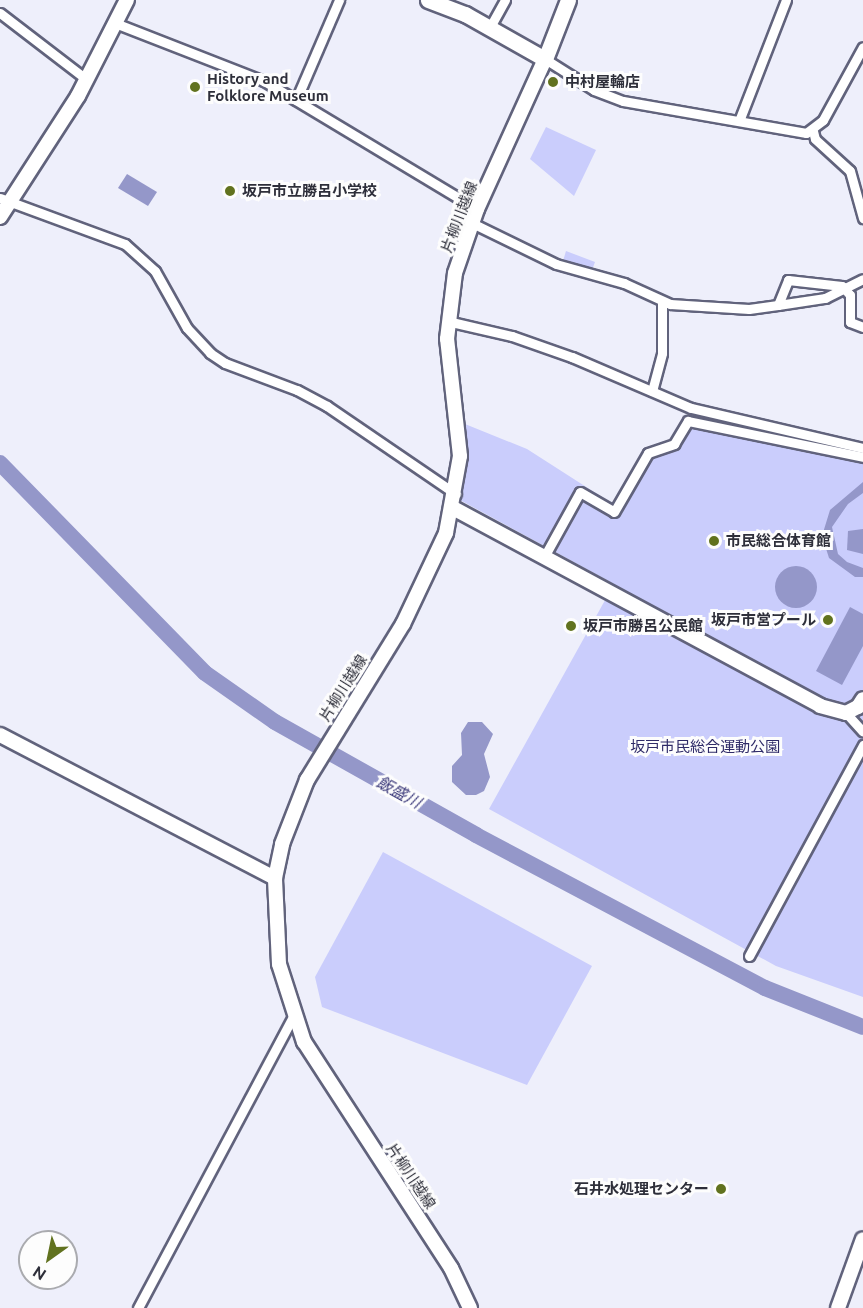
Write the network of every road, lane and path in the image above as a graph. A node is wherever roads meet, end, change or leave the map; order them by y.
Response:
1 (127, 0) edge
2 (339, 0) edge
3 (428, 0) edge
4 (506, 0) edge
5 (568, 0) edge
6 (786, 0) edge
7 (0, 13) edge
8 (115, 23) junction
9 (490, 27) junction
10 (863, 47) edge
11 (545, 59) junction
12 (86, 79) junction
13 (296, 100) junction
14 (739, 121) junction
15 (813, 131) junction
16 (5, 200) edge
17 (477, 208) junction
18 (0, 217) edge
19 (863, 218) edge
20 (472, 223) junction
21 (863, 279) edge
22 (847, 288) junction
23 (662, 301) junction
24 (778, 305) junction
25 (447, 321) junction
26 (863, 327) edge
27 (652, 391) junction
28 (863, 448) edge
29 (863, 457) edge
30 (455, 501) junction
31 (544, 557) junction
32 (863, 699) edge
33 (846, 713) junction
34 (863, 732) edge
35 (0, 735) edge
36 (863, 745) edge
37 (275, 879) junction
38 (749, 956) dead end
39 (293, 1016) junction
40 (863, 1239) edge
41 (138, 1308) edge
42 (470, 1308) edge
43 (838, 1308) edge

1 - 8 main road
2 - 13 street
3 - 9 main road
4 - 9 street
5 - 11 main road
6 - 14 street
7 - 12 street
8 - 12 main road
8 - 13 street
9 - 11 main road
10 - 15 street
11 - 14 street
11 - 17 main road, 片柳川越線
12 - 16 main road
13 - 17 street
14 - 15 street
15 - 19 street
16 - 18 main road
16 - 30 street
17 - 20 main road, 片柳川越線
20 - 23 street
20 - 25 main road, 片柳川越線
21 - 22 street
22 - 24 street
22 - 24 street
22 - 26 street
23 - 24 street
23 - 27 street
25 - 27 street
25 - 30 main road, 片柳川越線
27 - 28 street
29 - 31 street
30 - 31 main road
30 - 37 main road, 片柳川越線
31 - 33 main road
32 - 33 main road
33 - 34 street
35 - 37 main road
36 - 38 street
37 - 39 main road, 片柳川越線
39 - 41 street
39 - 42 main road, 片柳川越線
40 - 43 main road

